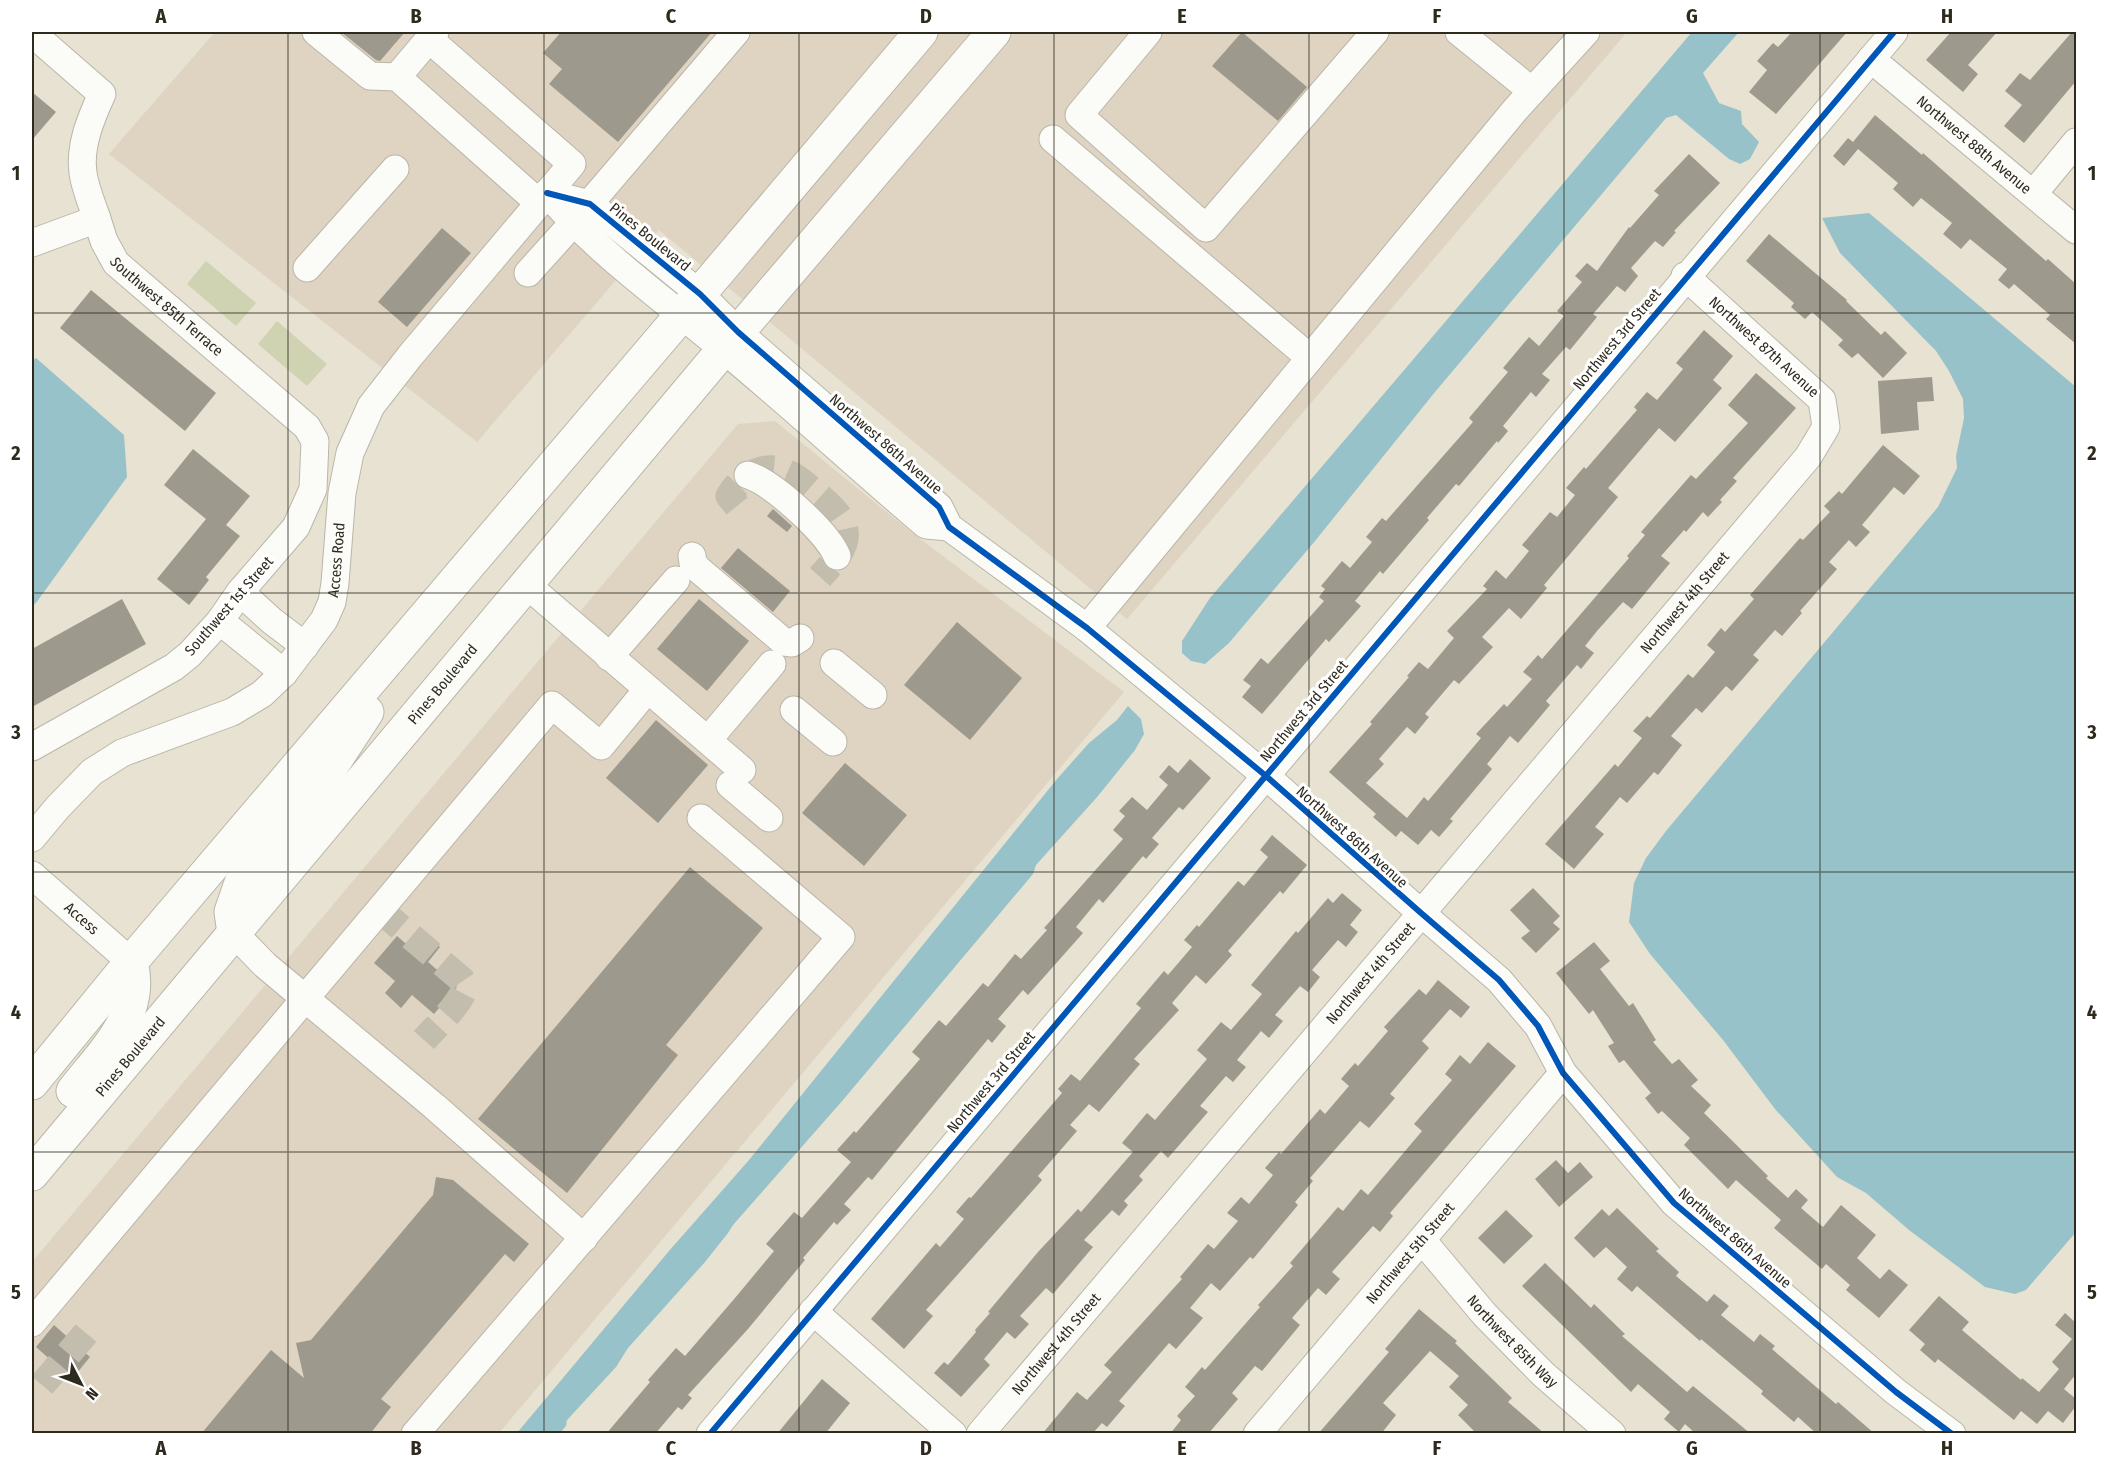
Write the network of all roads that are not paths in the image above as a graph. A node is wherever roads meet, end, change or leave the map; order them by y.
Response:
1 (316, 32) edge
2 (736, 32) edge
3 (921, 32) edge
4 (994, 32) edge
5 (1148, 32) edge
6 (1376, 32) edge
7 (1459, 32) edge
8 (1586, 32) edge
9 (1894, 32) edge
10 (32, 33) edge
11 (432, 35) edge
12 (1871, 58) junction
13 (397, 77) junction
14 (1532, 91) junction
15 (1053, 139) dead end
16 (2076, 142) edge
17 (395, 169) dead end
18 (2034, 193) junction
19 (543, 198) junction
20 (582, 213) junction
21 (97, 219) junction
22 (2076, 230) edge
23 (32, 243) edge
24 (307, 268) dead end
25 (528, 273) dead end
26 (1685, 276) junction
27 (691, 305) junction
28 (731, 341) junction
29 (1310, 358) junction
30 (307, 427) joint
31 (1826, 427) joint
32 (748, 475) dead end
33 (692, 556) dead end
34 (837, 556) dead end
35 (676, 580) dead end
36 (527, 585) junction
37 (240, 592) junction
38 (220, 621) junction
39 (1087, 628) junction
40 (800, 638) dead end
41 (305, 646) junction
42 (609, 657) junction
43 (388, 660) junction
44 (834, 663) dead end
45 (772, 664) dead end
46 (284, 673) junction
47 (647, 690) junction
48 (873, 695) dead end
49 (794, 710) dead end
50 (708, 740) junction
51 (833, 742) dead end
52 (32, 747) edge
53 (1266, 776) junction
54 (701, 818) dead end
55 (769, 818) dead end
56 (32, 838) edge
57 (32, 875) edge
58 (1421, 914) junction
59 (234, 933) junction
60 (131, 962) junction
61 (305, 999) junction
62 (1563, 1073) junction
63 (32, 1083) edge
64 (32, 1145) edge
65 (32, 1174) edge
66 (584, 1238) junction
67 (1422, 1240) junction
68 (813, 1311) junction
69 (32, 1323) edge
70 (415, 1434) edge
71 (710, 1434) edge
72 (954, 1434) edge
73 (980, 1434) edge
74 (1257, 1434) edge
75 (1612, 1434) edge
76 (1952, 1434) edge

1 - 13 street
2 - 20 street
3 - 27 highway
4 - 28 highway, Pines Boulevard
5 - 6 street
7 - 14 street
8 - 14 street
9 - 12 street, Northwest 3rd Street
10 - 21 street, Southwest 85th Terrace
11 - 13 street
11 - 19 street, Access Road
12 - 18 street, Northwest 88th Avenue
12 - 26 street, Northwest 3rd Street
13 - 19 street, Pines Boulevard
14 - 29 street
15 - 29 street
16 - 18 street
17 - 24 street
18 - 22 street, Northwest 88th Avenue
19 - 20 street, Pines Boulevard
19 - 41 street, Access Road
20 - 25 street
20 - 27 street, Pines Boulevard
21 - 23 street
21 - 30 street, Southwest 85th Terrace
26 - 31 street, Northwest 87th Avenue
26 - 53 street, Northwest 3rd Street
27 - 28 street, Northwest 86th Avenue
27 - 43 highway
28 - 36 highway, Pines Boulevard
28 - 39 street, Northwest 86th Avenue
29 - 39 street
30 - 37 street, Southwest 1st Street
31 - 58 street, Northwest 4th Street
32 - 34 street
33 - 40 street
35 - 42 street
36 - 42 street
36 - 59 highway, Pines Boulevard
37 - 38 street, Southwest 1st Street
37 - 41 street
38 - 46 street
38 - 52 street, Southwest 1st Street
39 - 53 street, Northwest 86th Avenue
41 - 46 street, Access Road
42 - 47 street
43 - 59 highway
43 - 60 highway
44 - 48 street
45 - 50 street
46 - 56 street, Access Road
47 - 50 street
47 - 61 street
49 - 51 street
50 - 55 street
53 - 58 street, Northwest 86th Avenue
53 - 68 street, Northwest 3rd Street
54 - 66 street
57 - 60 street, Access
58 - 62 street, Northwest 86th Avenue
58 - 73 street, Northwest 4th Street
59 - 61 street
59 - 65 highway, Pines Boulevard
60 - 63 highway
60 - 64 highway
61 - 66 street
61 - 69 street
62 - 67 street, Northwest 5th Street
62 - 76 street, Northwest 86th Avenue
66 - 70 street
67 - 74 street, Northwest 5th Street
67 - 75 street, Northwest 85th Way
68 - 71 street, Northwest 3rd Street
68 - 72 street

